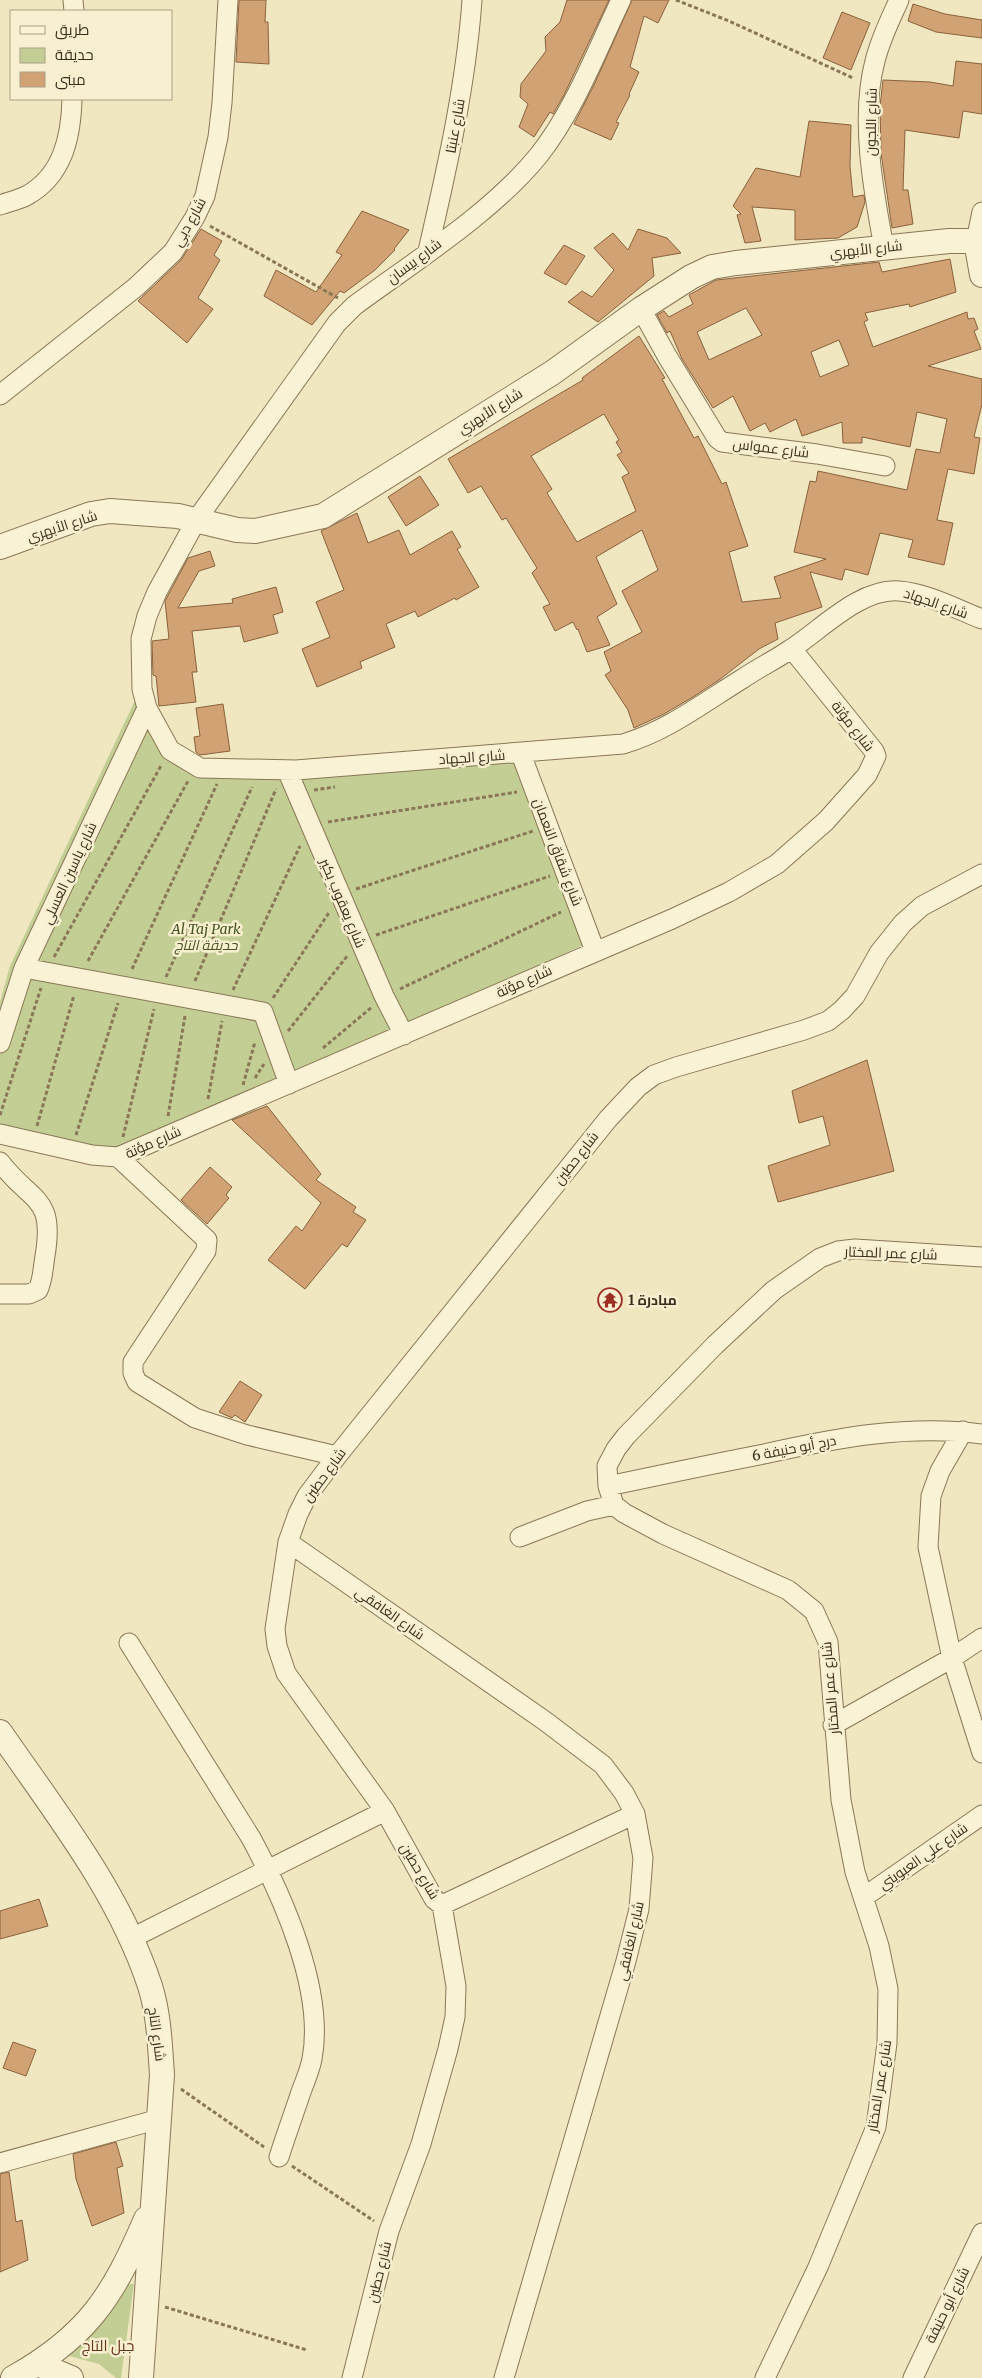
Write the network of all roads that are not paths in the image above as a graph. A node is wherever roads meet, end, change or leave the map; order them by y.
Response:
1 (228, 0) edge
2 (472, 0) edge
3 (621, 0) edge
4 (898, 0) edge
5 (72, 100) edge
6 (0, 205) edge
7 (982, 212) edge
8 (976, 241) junction
9 (884, 247) junction
10 (428, 251) junction
11 (982, 275) edge
12 (642, 308) junction
13 (0, 395) edge
14 (885, 466) dead end
15 (197, 520) junction
16 (0, 547) edge
17 (982, 619) edge
18 (792, 649) junction
19 (146, 708) junction
20 (521, 754) junction
21 (285, 770) junction
22 (982, 874) edge
23 (595, 951) junction
24 (24, 968) junction
25 (404, 1035) junction
26 (0, 1043) edge
27 (289, 1084) junction
28 (0, 1134) edge
29 (118, 1157) junction
30 (0, 1162) edge
31 (982, 1257) edge
32 (0, 1294) edge
33 (963, 1431) junction
34 (982, 1434) edge
35 (336, 1456) junction
36 (608, 1486) junction
37 (614, 1505) junction
38 (520, 1537) dead end
39 (288, 1542) junction
40 (982, 1638) edge
41 (129, 1643) dead end
42 (952, 1658) junction
43 (833, 1725) junction
44 (0, 1732) edge
45 (982, 1753) edge
46 (385, 1811) junction
47 (635, 1814) junction
48 (982, 1814) edge
49 (268, 1870) junction
50 (864, 1897) junction
51 (442, 1905) junction
52 (130, 1939) junction
53 (160, 2120) junction
54 (278, 2157) dead end
55 (0, 2163) edge
56 (152, 2206) junction
57 (982, 2233) edge
58 (38, 2364) junction
59 (13, 2378) edge
60 (71, 2378) edge
61 (141, 2378) edge
62 (352, 2378) edge
63 (504, 2378) edge
64 (765, 2378) edge
65 (913, 2378) edge

1 - 13 street, شارع دبي
2 - 10 street, شارع عنبتا
3 - 10 street, شارع بيسان
4 - 9 street, شارع اللجون
5 - 6 street
7 - 8 street
8 - 9 street, شارع الأبهري
8 - 11 street
9 - 12 street, شارع الأبهري
10 - 15 street, شارع بيسان
12 - 14 street, شارع عمواس
12 - 15 street, شارع الأبهري
15 - 16 street, شارع الأبهري
15 - 19 street, شارع الجهاد
17 - 18 street, شارع الجهاد
18 - 20 street, شارع الجهاد
18 - 23 street, شارع مؤتة
19 - 21 street, شارع الجهاد
19 - 24 street, شارع ياسين العسلي
20 - 21 street, شارع الجهاد
20 - 23 street, شارع شقاق النعمان
21 - 25 street, شارع يعقوب بكير
22 - 35 street, شارع حطين
23 - 25 street, شارع مؤتة
24 - 26 street, شارع ياسين العسلي
24 - 27 street
25 - 27 street, شارع مؤتة
27 - 29 street, شارع مؤتة
28 - 29 street, شارع مؤتة
29 - 35 street
30 - 32 street
31 - 36 street, شارع عمر المختار
33 - 34 street, درج أبو حنيفة 6
33 - 36 street, درج أبو حنيفة 6
33 - 42 street
35 - 39 street, شارع حطين
36 - 37 street, شارع عمر المختار
37 - 38 street
37 - 43 street, شارع عمر المختار
39 - 46 street, شارع حطين
39 - 47 street, شارع الغافقي
40 - 42 street
41 - 49 street
42 - 43 street
42 - 45 street
43 - 50 street, شارع عمر المختار
44 - 52 street, شارع التاج
46 - 49 street
46 - 51 street, شارع حطين
47 - 51 street
47 - 63 street, شارع الغافقي
48 - 50 street, شارع علي العبويني
49 - 52 street
49 - 54 street
50 - 64 street, شارع عمر المختار
51 - 62 street, شارع حطين
52 - 53 street, شارع التاج
53 - 55 street
53 - 56 street, شارع التاج
56 - 58 street
56 - 61 street, شارع التاج
57 - 65 street, شارع أبو حنيفة
58 - 59 street
58 - 60 street

